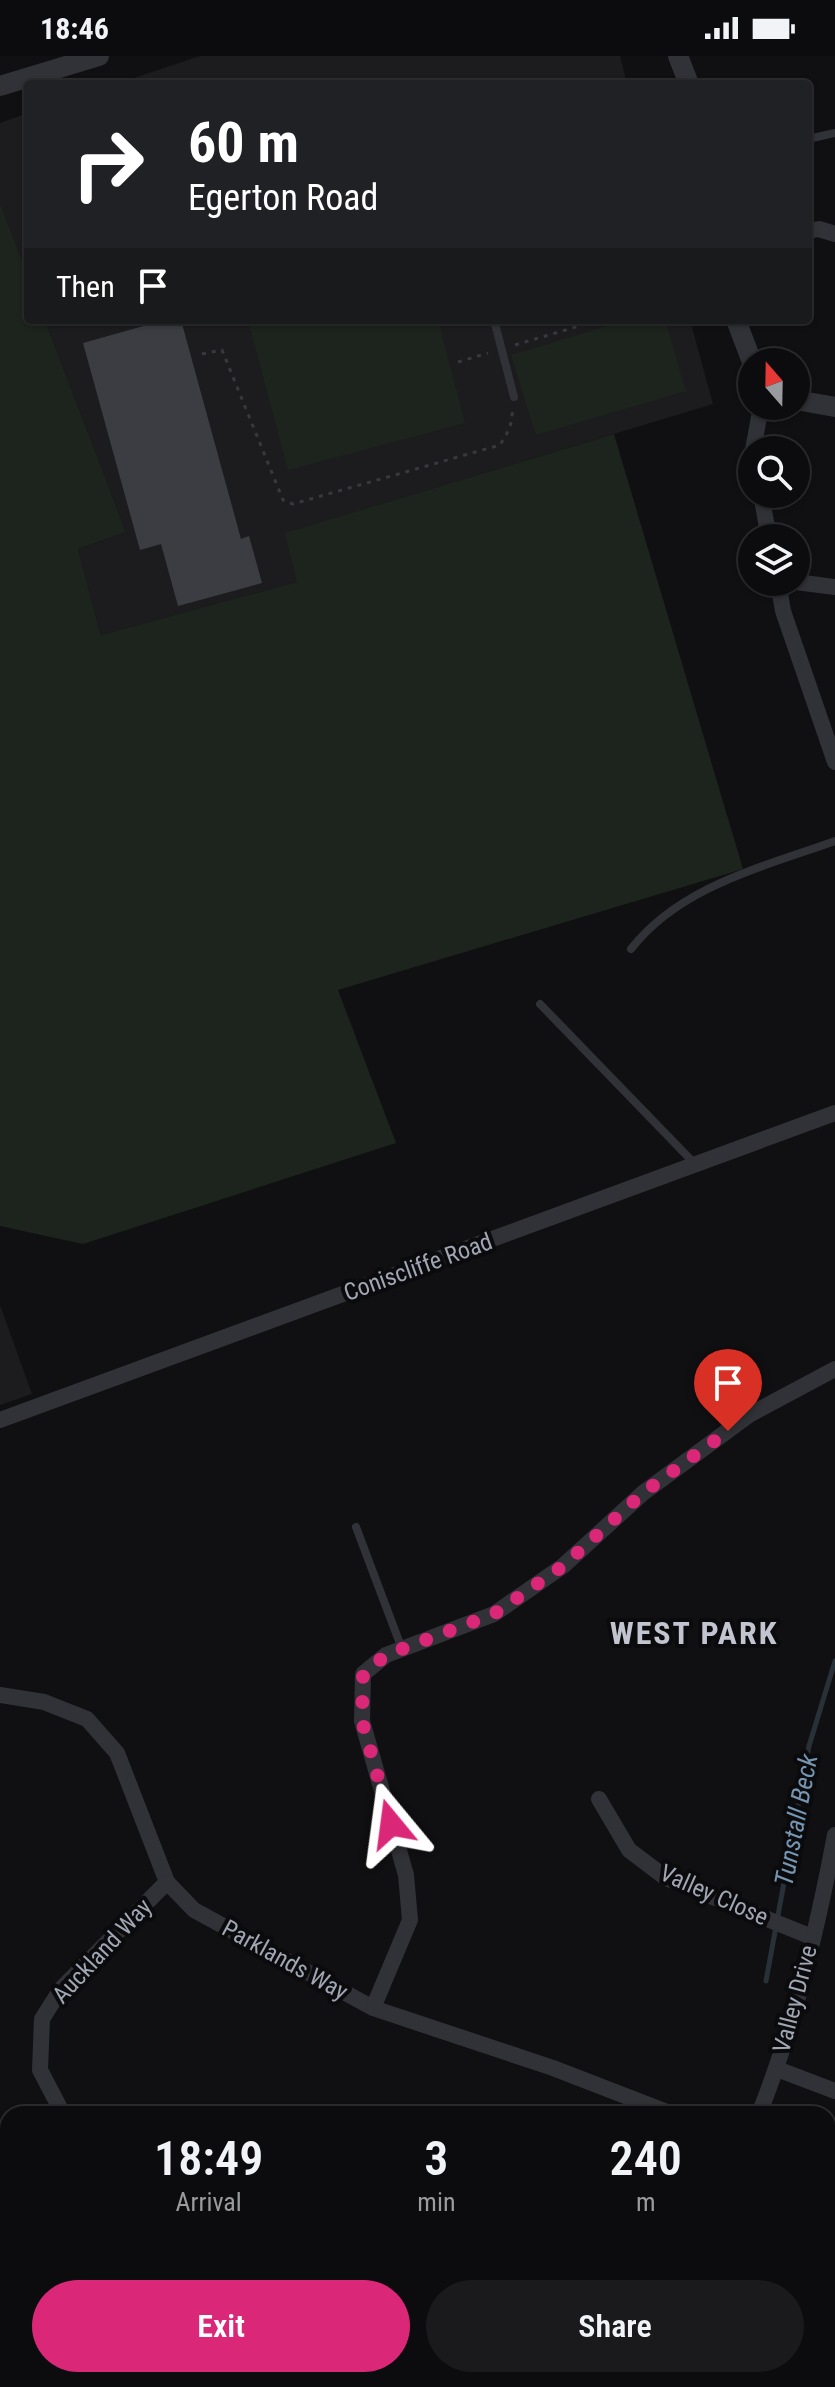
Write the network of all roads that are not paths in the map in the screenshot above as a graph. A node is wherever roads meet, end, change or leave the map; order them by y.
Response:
1 (99, 56) edge
2 (678, 56) edge
3 (687, 80) edge
4 (0, 86) edge
5 (835, 133) edge
6 (812, 138) edge
7 (812, 230) edge
8 (835, 234) edge
9 (495, 324) edge
10 (738, 324) edge
11 (747, 348) edge
12 (514, 397) road end
13 (810, 403) edge
14 (835, 407) edge
15 (810, 584) edge
16 (835, 587) edge
17 (780, 596) edge
18 (828, 725) edge
19 (835, 762) edge
20 (835, 841) edge
21 (631, 949) dead end
22 (540, 1004) dead end
23 (835, 1113) edge
24 (696, 1165) junction
25 (835, 1369) edge
26 (0, 1420) edge
27 (356, 1527) dead end
28 (402, 1649) junction
29 (0, 1695) edge
30 (599, 1799) dead end
31 (835, 1835) edge
32 (167, 1882) junction
33 (830, 1887) edge
34 (812, 1937) junction
35 (373, 2008) junction
36 (777, 2069) junction
37 (835, 2091) edge
38 (59, 2106) edge
39 (651, 2106) edge
40 (762, 2106) edge

1 - 4 street
2 - 3 street
5 - 6 lane
7 - 8 street
9 - 12 lane
10 - 11 street
13 - 14 street
15 - 16 street
17 - 18 street
18 - 19 street
20 - 21 lane
22 - 24 lane
23 - 24 street, Coniscliffe Road
24 - 26 street, Coniscliffe Road
25 - 28 street
27 - 28 lane
28 - 35 street
29 - 32 street, Parklands Way
30 - 34 street, Valley Close
31 - 33 street, Valley Drive
32 - 35 street, Parklands Way
32 - 38 street, Auckland Way
33 - 34 street, Valley Drive
34 - 36 street, Valley Drive
35 - 39 street, Parklands Way
36 - 37 street
36 - 40 street, Valley Drive

